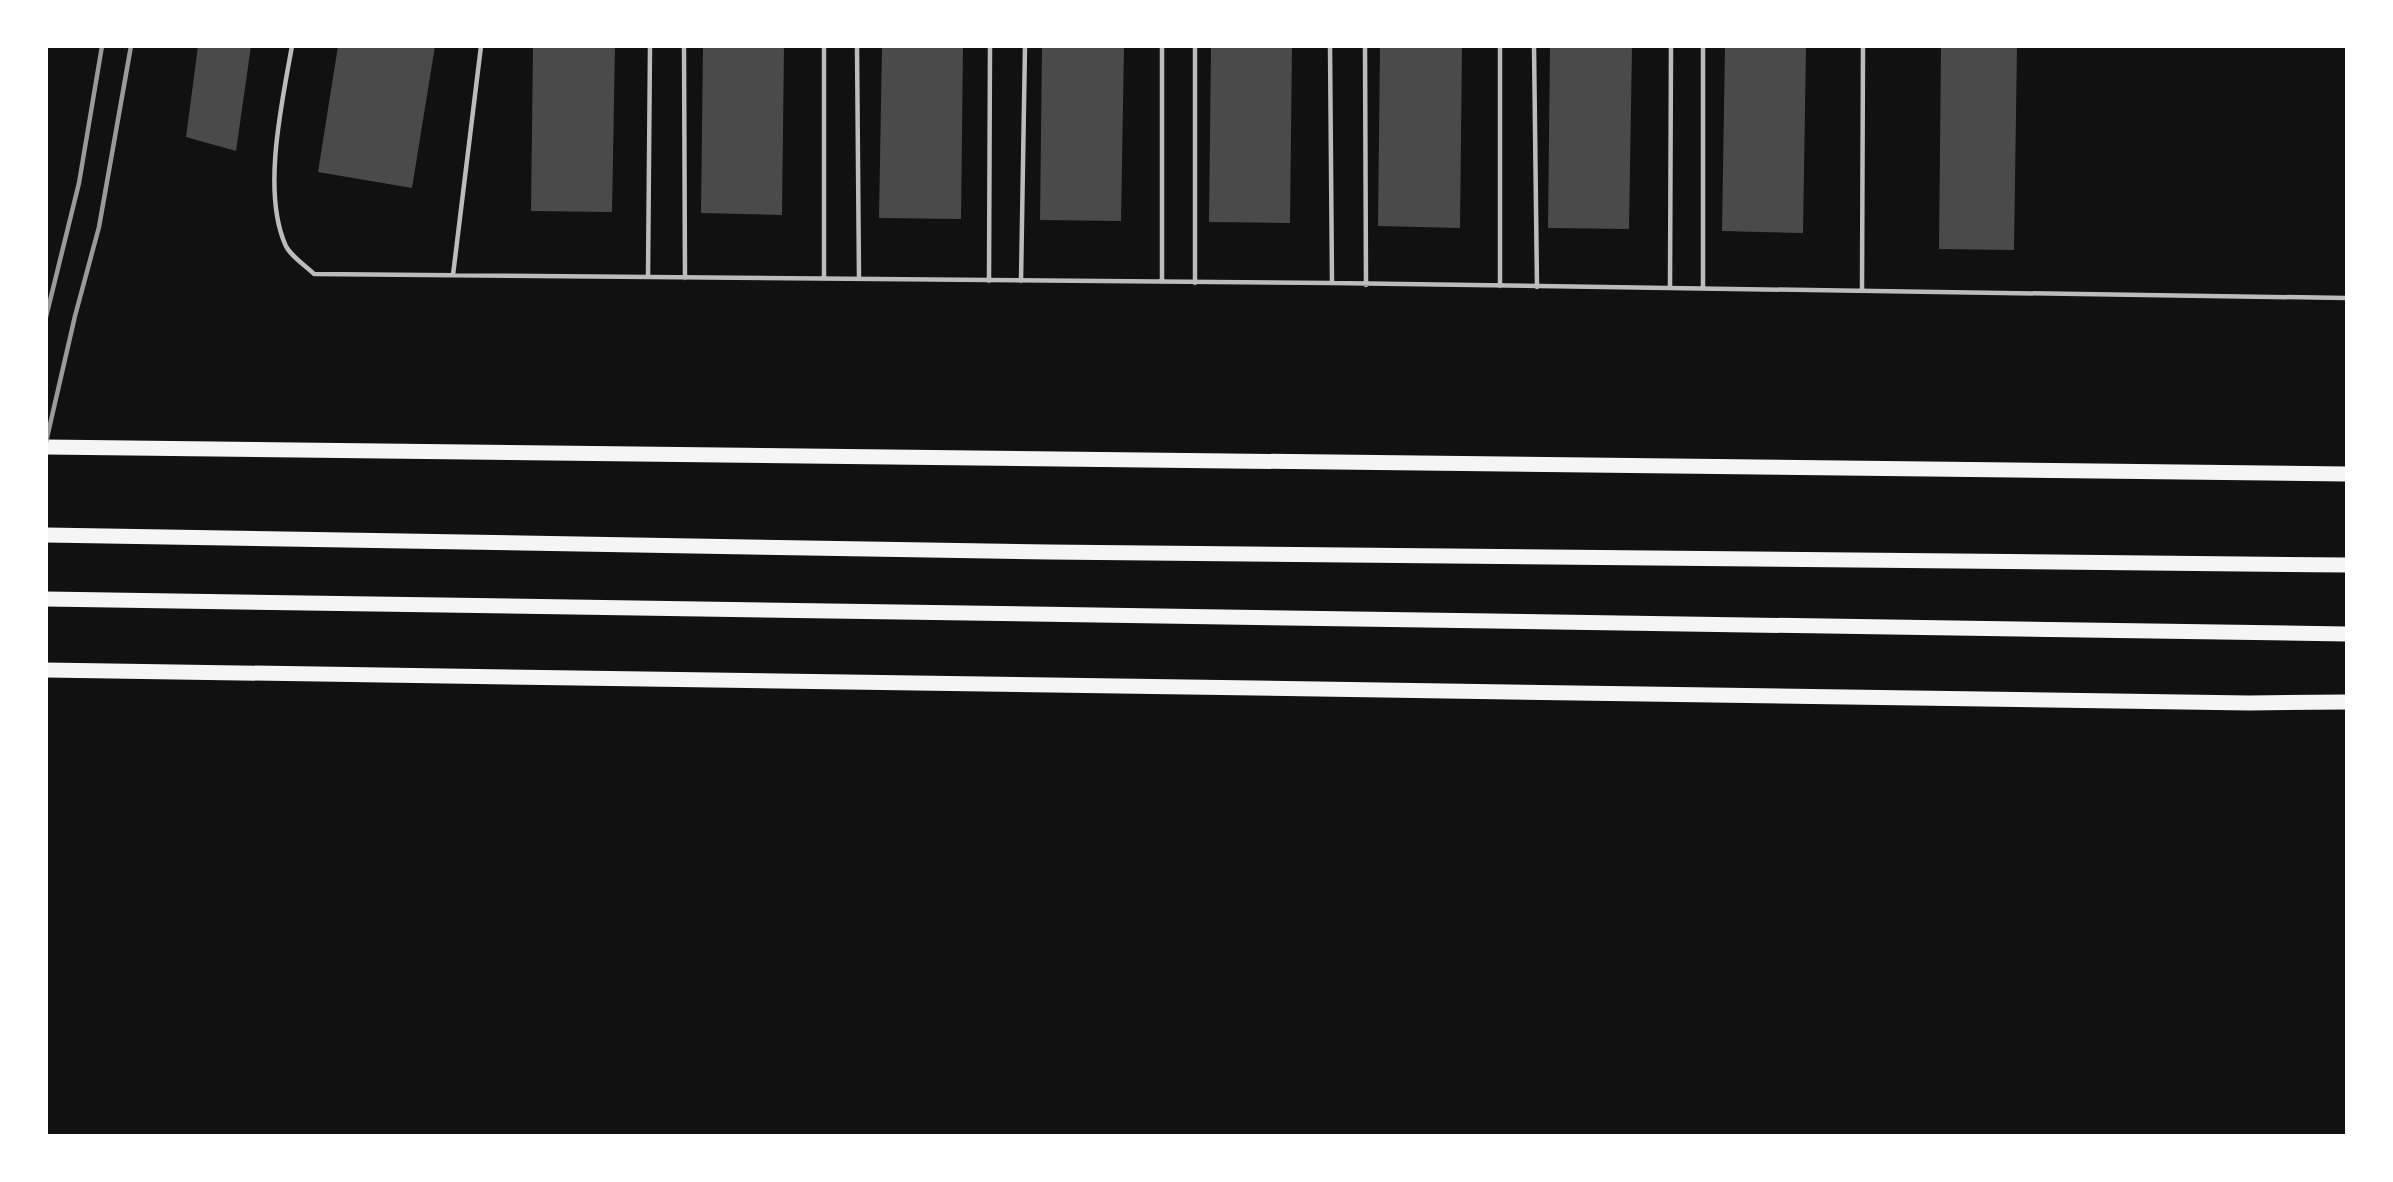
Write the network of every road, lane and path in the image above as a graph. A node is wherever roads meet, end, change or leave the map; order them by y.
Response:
1 (292, 46) edge
2 (481, 46) edge
3 (650, 46) edge
4 (684, 46) edge
5 (824, 46) edge
6 (857, 46) edge
7 (990, 46) edge
8 (1025, 46) edge
9 (1162, 46) edge
10 (1195, 46) edge
11 (1330, 46) edge
12 (1365, 46) edge
13 (1500, 46) edge
14 (1534, 46) edge
15 (1671, 46) edge
16 (1703, 46) edge
17 (1863, 46) edge
18 (453, 275) junction
19 (648, 277) junction
20 (685, 278) junction
21 (824, 279) junction
22 (859, 279) junction
23 (989, 281) junction
24 (1021, 281) junction
25 (1162, 282) junction
26 (1195, 283) junction
27 (1332, 283) junction
28 (1366, 285) junction
29 (1500, 286) junction
30 (1537, 287) junction
31 (1670, 288) junction
32 (1703, 288) junction
33 (1862, 290) junction
34 (2346, 298) edge
35 (46, 447) edge
36 (2346, 474) edge
37 (46, 535) edge
38 (2346, 565) edge
39 (46, 599) edge
40 (2346, 634) edge
41 (46, 670) edge
42 (2346, 702) edge

1 - 18 lane
2 - 18 lane
3 - 19 lane
4 - 20 lane
5 - 21 lane
6 - 22 lane
7 - 23 lane
8 - 24 lane
9 - 25 lane
10 - 26 lane
11 - 27 lane
12 - 28 lane
13 - 29 lane
14 - 30 lane
15 - 31 lane
16 - 32 lane
17 - 33 lane
18 - 19 lane
19 - 20 lane
20 - 21 lane
21 - 22 lane
22 - 23 lane
23 - 24 lane
24 - 25 lane
25 - 26 lane
26 - 27 lane
27 - 28 lane
28 - 29 lane
29 - 30 lane
30 - 31 lane
31 - 32 lane
32 - 33 lane
33 - 34 lane
35 - 36 main road
37 - 38 main road
39 - 40 main road
41 - 42 main road

